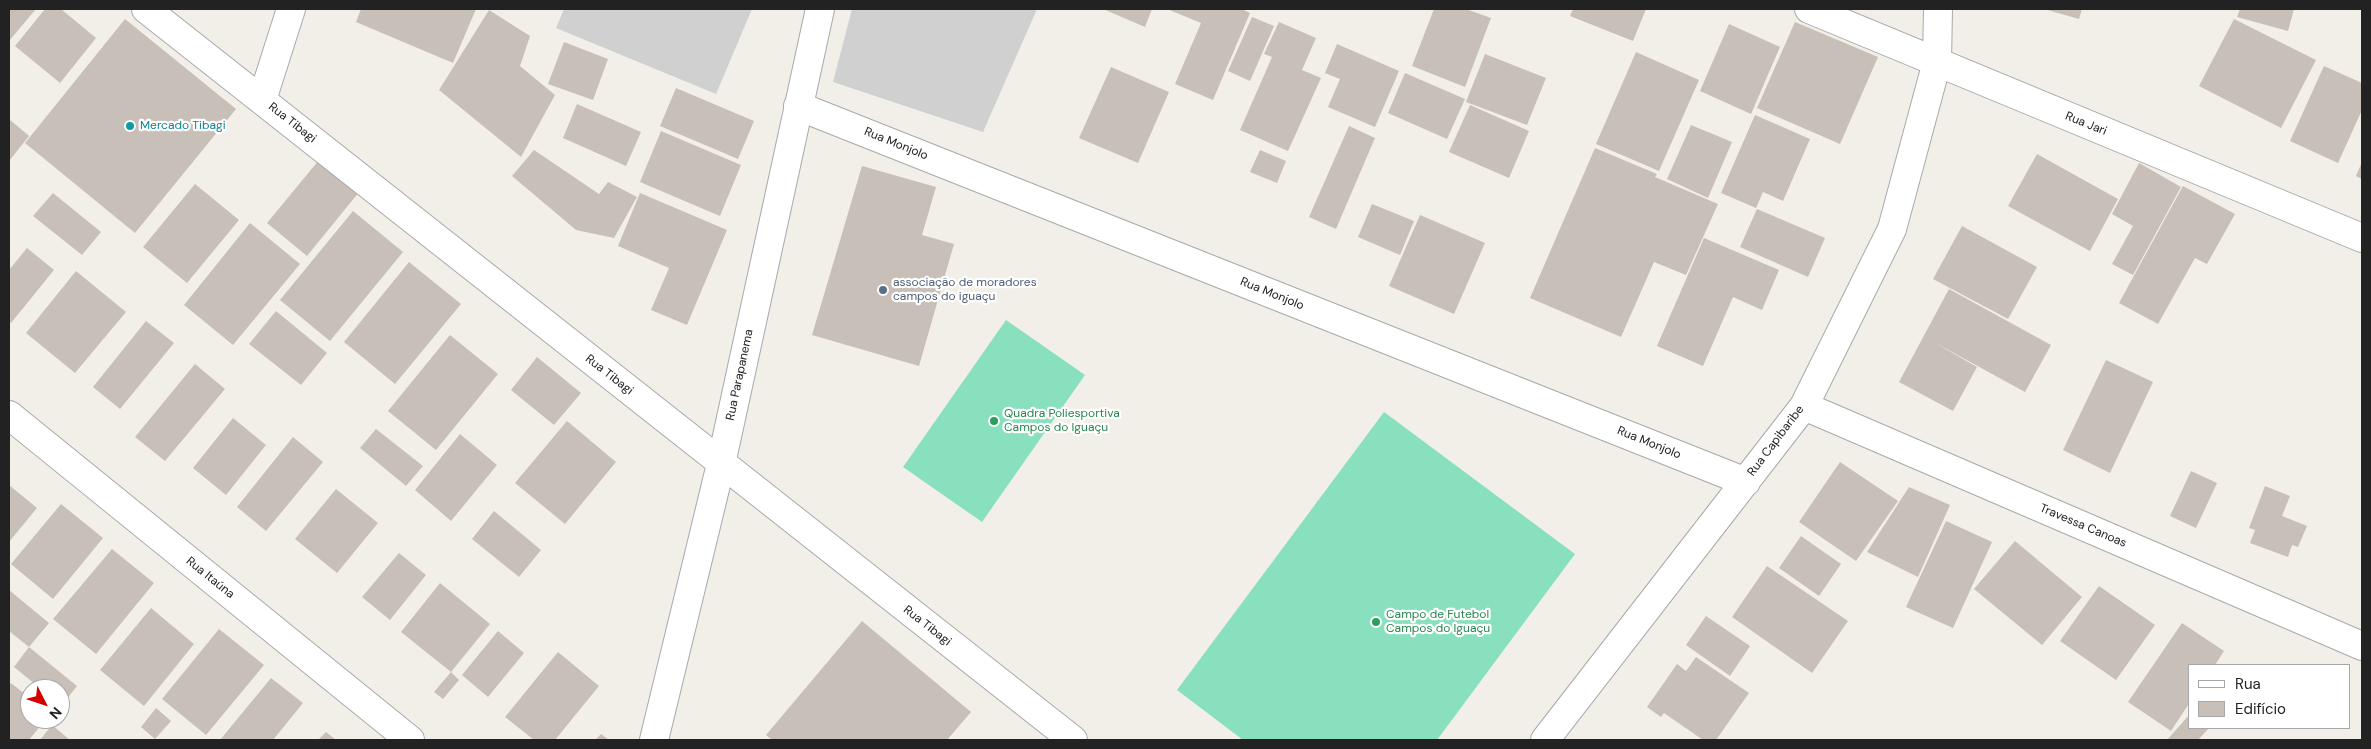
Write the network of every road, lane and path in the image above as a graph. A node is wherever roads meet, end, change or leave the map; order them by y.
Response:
1 (146, 9) edge
2 (291, 9) edge
3 (820, 9) edge
4 (1810, 9) edge
5 (1938, 9) edge
6 (1937, 62) junction
7 (262, 100) junction
8 (798, 106) junction
9 (2362, 238) edge
10 (1804, 406) junction
11 (9, 415) edge
12 (721, 464) junction
13 (1746, 482) junction
14 (2362, 646) edge
15 (410, 740) edge
16 (654, 740) edge
17 (1073, 740) edge
18 (1545, 740) edge

1 - 7 street, Rua Tibagi
2 - 7 street
3 - 8 street, Rua Parapanema
4 - 6 street, Rua Jari
5 - 6 street, Rua Capibaribe
6 - 9 street, Rua Jari
6 - 10 street, Rua Capibaribe
7 - 12 street, Rua Tibagi
8 - 12 street, Rua Parapanema
8 - 13 street, Rua Monjolo
10 - 13 street, Rua Capibaribe
10 - 14 street, Travessa Canoas
11 - 15 street, Rua Itaúna
12 - 16 street, Rua Parapanema
12 - 17 street, Rua Tibagi
13 - 18 street, Rua Capibaribe

